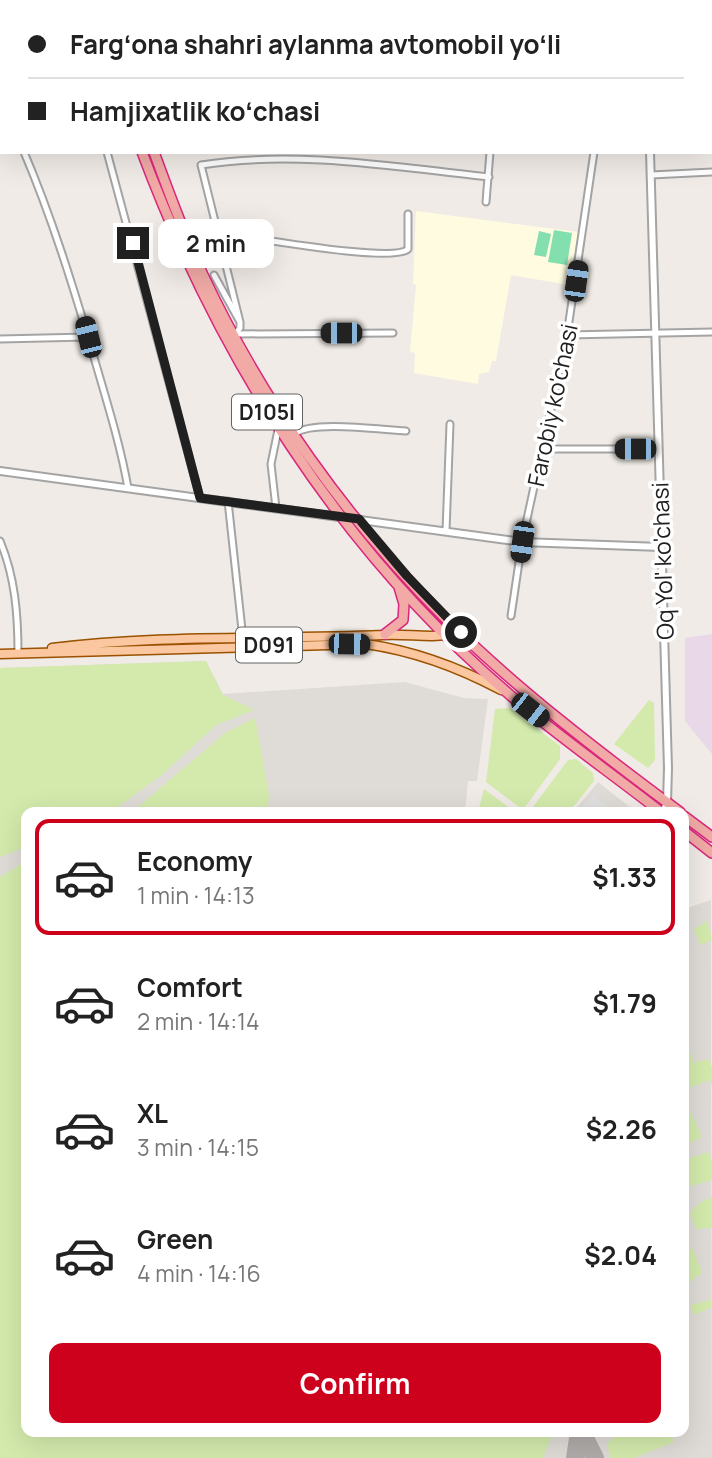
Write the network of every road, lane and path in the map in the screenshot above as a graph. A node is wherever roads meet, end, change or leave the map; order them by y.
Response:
1 (25, 154) edge
2 (108, 154) edge
3 (143, 154) edge
4 (155, 154) edge
5 (490, 154) edge
6 (594, 154) edge
7 (650, 154) edge
8 (712, 172) edge
9 (651, 175) junction
10 (489, 177) junction
11 (486, 202) dead end
12 (408, 214) dead end
13 (218, 233) junction
14 (214, 275) dead end
15 (240, 322) junction
16 (712, 332) edge
17 (393, 333) dead end
18 (654, 333) junction
19 (235, 334) junction
20 (567, 335) junction
21 (88, 337) junction
22 (0, 339) edge
23 (450, 424) dead end
24 (278, 430) junction
25 (406, 430) dead end
26 (295, 434) junction
27 (542, 449) junction
28 (658, 449) junction
29 (0, 471) edge
30 (128, 488) junction
31 (200, 498) junction
32 (228, 501) junction
33 (276, 508) junction
34 (340, 516) junction
35 (359, 519) junction
36 (446, 531) junction
37 (0, 541) edge
38 (522, 542) junction
39 (661, 547) junction
40 (397, 582) junction
41 (511, 616) dead end
42 (461, 632) junction
43 (385, 634) junction
44 (449, 636) junction
45 (243, 639) junction
46 (18, 653) junction
47 (0, 654) edge
48 (510, 695) junction
49 (661, 807) edge
50 (662, 807) edge
51 (664, 807) edge
52 (689, 820) edge
53 (689, 835) edge
54 (712, 837) edge
55 (712, 853) edge

1 - 21 street
2 - 31 street
3 - 24 highway, D105l
4 - 19 highway, D105l
5 - 10 street
6 - 20 street, Farobiy ko'chasi
7 - 9 street, Oq Yol' ko'chasi
8 - 9 street
9 - 18 street, Oq Yol' ko'chasi
10 - 11 street
10 - 13 street
12 - 13 street
13 - 15 street
14 - 15 street
15 - 19 street
16 - 18 street
17 - 19 street
18 - 20 street
18 - 28 street, Oq Yol' ko'chasi
19 - 26 highway, D105l
20 - 27 street, Farobiy ko'chasi
21 - 22 street
21 - 30 street
23 - 36 street
24 - 33 street
24 - 34 highway, D105l
25 - 26 street
26 - 35 highway, D105l
27 - 28 street
27 - 38 street, Farobiy ko'chasi
28 - 39 street, Oq Yol' ko'chasi
29 - 30 street
30 - 31 street
31 - 32 street
32 - 33 street
32 - 45 street
33 - 34 street
34 - 35 street
34 - 40 highway, D105l
35 - 36 street
35 - 42 highway, D105l
36 - 38 street
37 - 46 street
38 - 39 street
38 - 41 street, Farobiy ko'chasi
39 - 51 street, Oq Yol' ko'chasi
40 - 43 highway
40 - 44 highway, D105l
42 - 44 main road, D091
42 - 50 highway, D091
43 - 44 main road, D091
43 - 45 main road, D091
44 - 48 highway, D091
45 - 46 main road, D091
46 - 47 main road, D091
46 - 48 main road, D091
48 - 49 highway, D091
52 - 54 highway
53 - 55 highway

